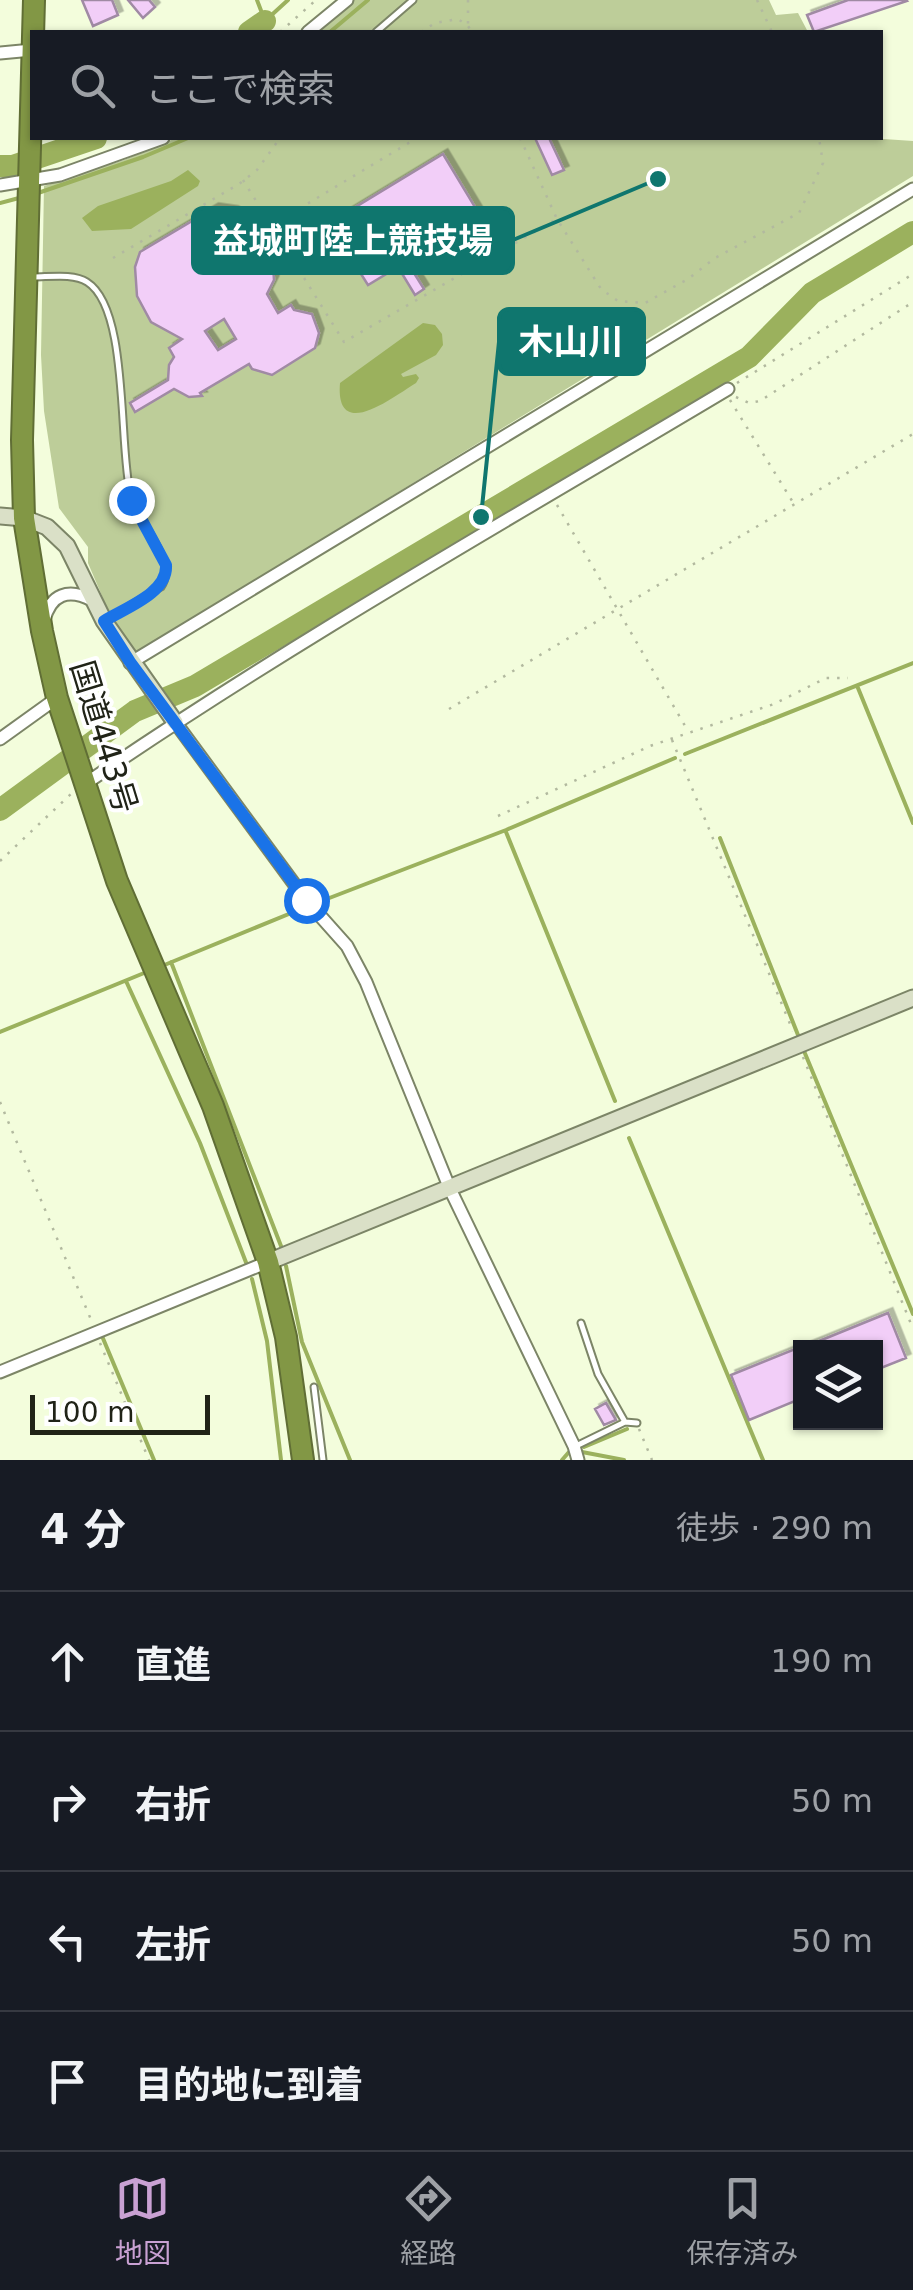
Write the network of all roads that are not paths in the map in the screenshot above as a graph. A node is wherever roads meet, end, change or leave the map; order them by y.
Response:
1 (34, 0) edge
2 (346, 0) edge
3 (413, 0) edge
4 (33, 30) edge
5 (310, 30) edge
6 (378, 30) edge
7 (30, 50) edge
8 (0, 53) edge
9 (30, 140) edge
10 (156, 140) edge
11 (0, 185) edge
12 (913, 189) edge
13 (29, 191) junction
14 (26, 276) junction
15 (728, 389) road end
16 (0, 516) edge
17 (24, 518) junction
18 (92, 600) junction
19 (104, 621) junction
20 (42, 631) junction
21 (132, 665) junction
22 (58, 702) junction
23 (175, 722) junction
24 (0, 739) edge
25 (85, 784) junction
26 (913, 998) edge
27 (450, 1189) junction
28 (268, 1262) junction
29 (581, 1324) dead end
30 (0, 1372) edge
31 (314, 1387) dead end
32 (310, 1422) junction
33 (624, 1422) junction
34 (637, 1422) road end
35 (575, 1456) edge
36 (302, 1460) edge
37 (324, 1460) edge

1 - 4 highway, 国道443号
2 - 5 street
3 - 6 lane
7 - 8 street
9 - 13 highway, 国道443号
10 - 13 street
11 - 13 street
12 - 21 street
13 - 14 highway, 国道443号
14 - 17 highway, 国道443号
14 - 19 lane
15 - 23 street
16 - 17 street
17 - 18 street
17 - 20 highway, 国道443号
18 - 19 street
18 - 20 street
19 - 21 street
20 - 22 highway, 国道443号
21 - 23 street
22 - 24 street
22 - 25 highway, 国道443号
23 - 25 street
23 - 27 street
25 - 28 highway, 国道443号
26 - 27 street
27 - 28 street
27 - 35 street
28 - 30 street
28 - 32 highway, 国道443号
29 - 33 lane
31 - 32 lane
32 - 36 highway, 国道443号
32 - 37 lane
33 - 34 lane
33 - 35 lane

